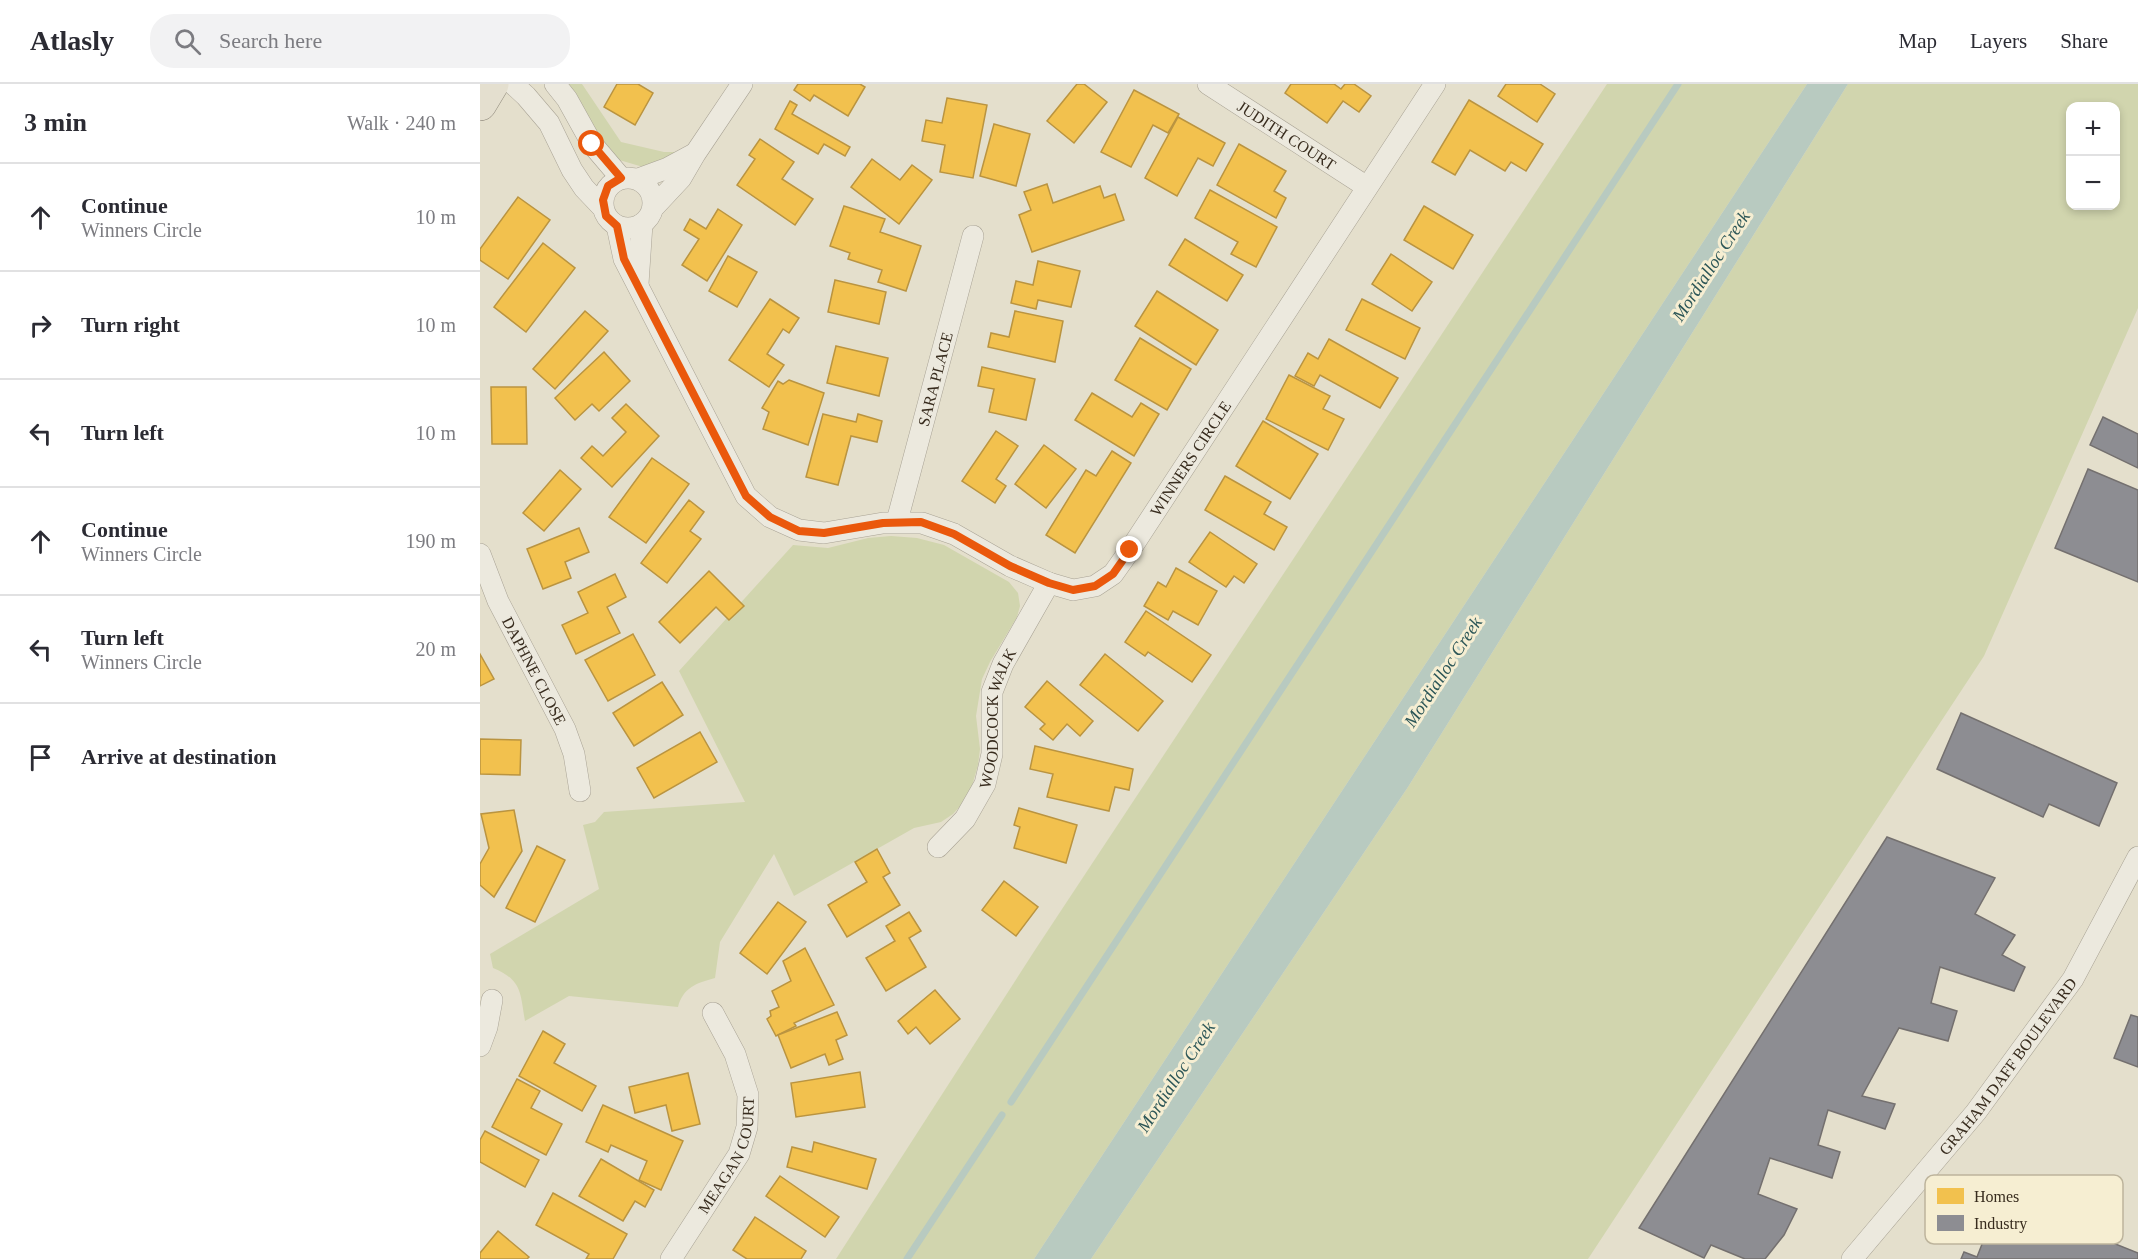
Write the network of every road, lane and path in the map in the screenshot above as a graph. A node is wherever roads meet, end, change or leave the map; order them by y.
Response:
1 (492, 84) edge
2 (513, 84) edge
3 (555, 84) edge
4 (742, 84) edge
5 (1208, 84) edge
6 (1435, 84) edge
7 (480, 104) edge
8 (695, 154) junction
9 (629, 179) junction
10 (1367, 187) junction
11 (603, 208) junction
12 (647, 216) junction
13 (617, 226) junction
14 (973, 236) dead end
15 (638, 287) junction
16 (897, 521) junction
17 (480, 554) edge
18 (1049, 583) junction
19 (489, 606) edge
20 (580, 791) dead end
21 (938, 847) dead end
22 (2138, 857) edge
23 (492, 1000) dead end
24 (713, 1013) dead end
25 (480, 1046) edge
26 (671, 1259) edge
27 (1852, 1259) edge

1 - 7 main road
2 - 11 street
3 - 9 street
4 - 8 street
5 - 10 street, JUDITH COURT
6 - 10 street, WINNERS CIRCLE
8 - 9 street
8 - 12 street
9 - 11 street
9 - 12 street
10 - 18 street, WINNERS CIRCLE
11 - 13 street
12 - 13 street
12 - 15 street
13 - 15 street, WINNERS CIRCLE
14 - 16 street, SARA PLACE
15 - 16 street, WINNERS CIRCLE
16 - 18 street, WINNERS CIRCLE
17 - 19 street, DAPHNE CLOSE
18 - 21 street, WOODCOCK WALK
19 - 20 street, DAPHNE CLOSE
22 - 27 street, GRAHAM DAFF BOULEVARD
23 - 25 street
24 - 26 street, MEAGAN COURT

